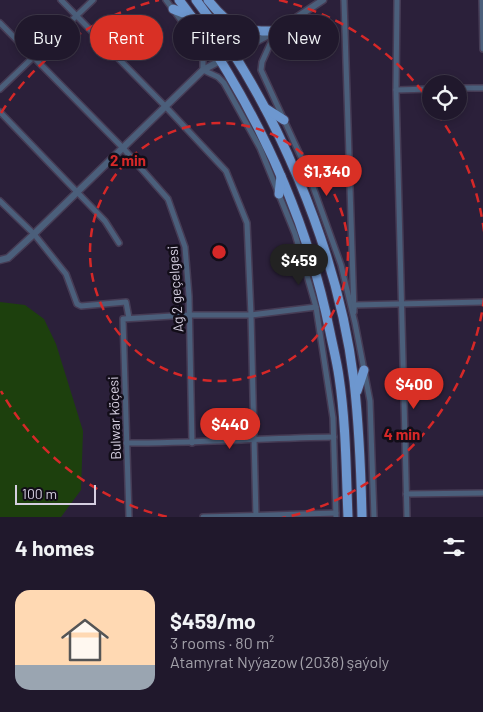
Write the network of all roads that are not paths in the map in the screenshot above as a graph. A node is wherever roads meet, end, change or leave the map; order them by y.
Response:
1 (60, 0) edge
2 (93, 0) edge
3 (166, 0) edge
4 (180, 0) edge
5 (196, 0) edge
6 (201, 0) edge
7 (208, 0) edge
8 (323, 0) edge
9 (344, 0) edge
10 (397, 0) edge
11 (482, 0) edge
12 (173, 8) junction
13 (204, 10) junction
14 (76, 15) edge
15 (78, 15) edge
16 (190, 15) edge
17 (191, 15) edge
18 (207, 15) edge
19 (300, 15) edge
20 (80, 19) edge
21 (0, 23) edge
22 (269, 31) edge
23 (15, 39) edge
24 (269, 46) edge
25 (483, 49) edge
26 (31, 60) edge
27 (35, 60) edge
28 (238, 60) edge
29 (221, 61) joint
30 (203, 70) junction
31 (467, 88) edge
32 (483, 88) edge
33 (0, 89) edge
34 (422, 89) edge
35 (396, 90) junction
36 (165, 106) junction
37 (264, 107) junction
38 (0, 112) edge
39 (284, 120) junction
40 (123, 148) junction
41 (281, 173) junction
42 (78, 192) junction
43 (279, 194) junction
44 (0, 201) edge
45 (34, 234) junction
46 (119, 244) dead end
47 (0, 260) edge
48 (483, 302) edge
49 (401, 303) junction
50 (354, 304) junction
51 (316, 307) junction
52 (189, 315) junction
53 (251, 315) junction
54 (129, 318) junction
55 (354, 321) junction
56 (364, 370) junction
57 (355, 396) junction
58 (334, 437) junction
59 (253, 439) junction
60 (126, 443) junction
61 (192, 443) junction
62 (483, 493) edge
63 (406, 494) junction
64 (336, 515) edge
65 (129, 517) edge
66 (203, 517) edge
67 (256, 517) edge
68 (348, 517) edge
69 (362, 517) edge
70 (374, 517) edge
71 (407, 517) edge

1 - 14 street
2 - 15 street
3 - 12 street
4 - 17 main road
5 - 13 main road
6 - 13 main road
7 - 22 main road
8 - 19 street
9 - 50 street
10 - 35 street
11 - 25 street
12 - 16 main road
12 - 30 street
13 - 18 main road
20 - 36 street
21 - 23 street, Ag 2 geçelgesi
24 - 39 street
26 - 33 street
27 - 40 street, Ag 2 geçelgesi
28 - 37 main road
29 - 30 street
29 - 41 main road
30 - 36 street
30 - 43 street
31 - 32 street
34 - 35 street
35 - 49 street
36 - 40 street
36 - 53 street
37 - 39 main road
37 - 57 main road
38 - 42 street
39 - 55 street
40 - 42 street
40 - 52 street, Ag 2 geçelgesi
41 - 43 main road
41 - 68 main road
42 - 45 street
42 - 46 street
43 - 51 street
44 - 45 street
45 - 47 street
45 - 54 street
48 - 49 street
49 - 50 street
49 - 63 street
50 - 55 street
51 - 53 street
51 - 58 street
52 - 53 street
52 - 54 street
52 - 61 street, Ag 2 geçelgesi
53 - 59 street
54 - 60 street, Bulwar köçesi
55 - 56 street
56 - 57 main road
56 - 70 street
57 - 69 main road
58 - 59 street
58 - 64 street
59 - 61 street
59 - 67 street
60 - 61 street
60 - 65 street, Bulwar köçesi
62 - 63 street
63 - 71 street
64 - 67 street
66 - 67 street

